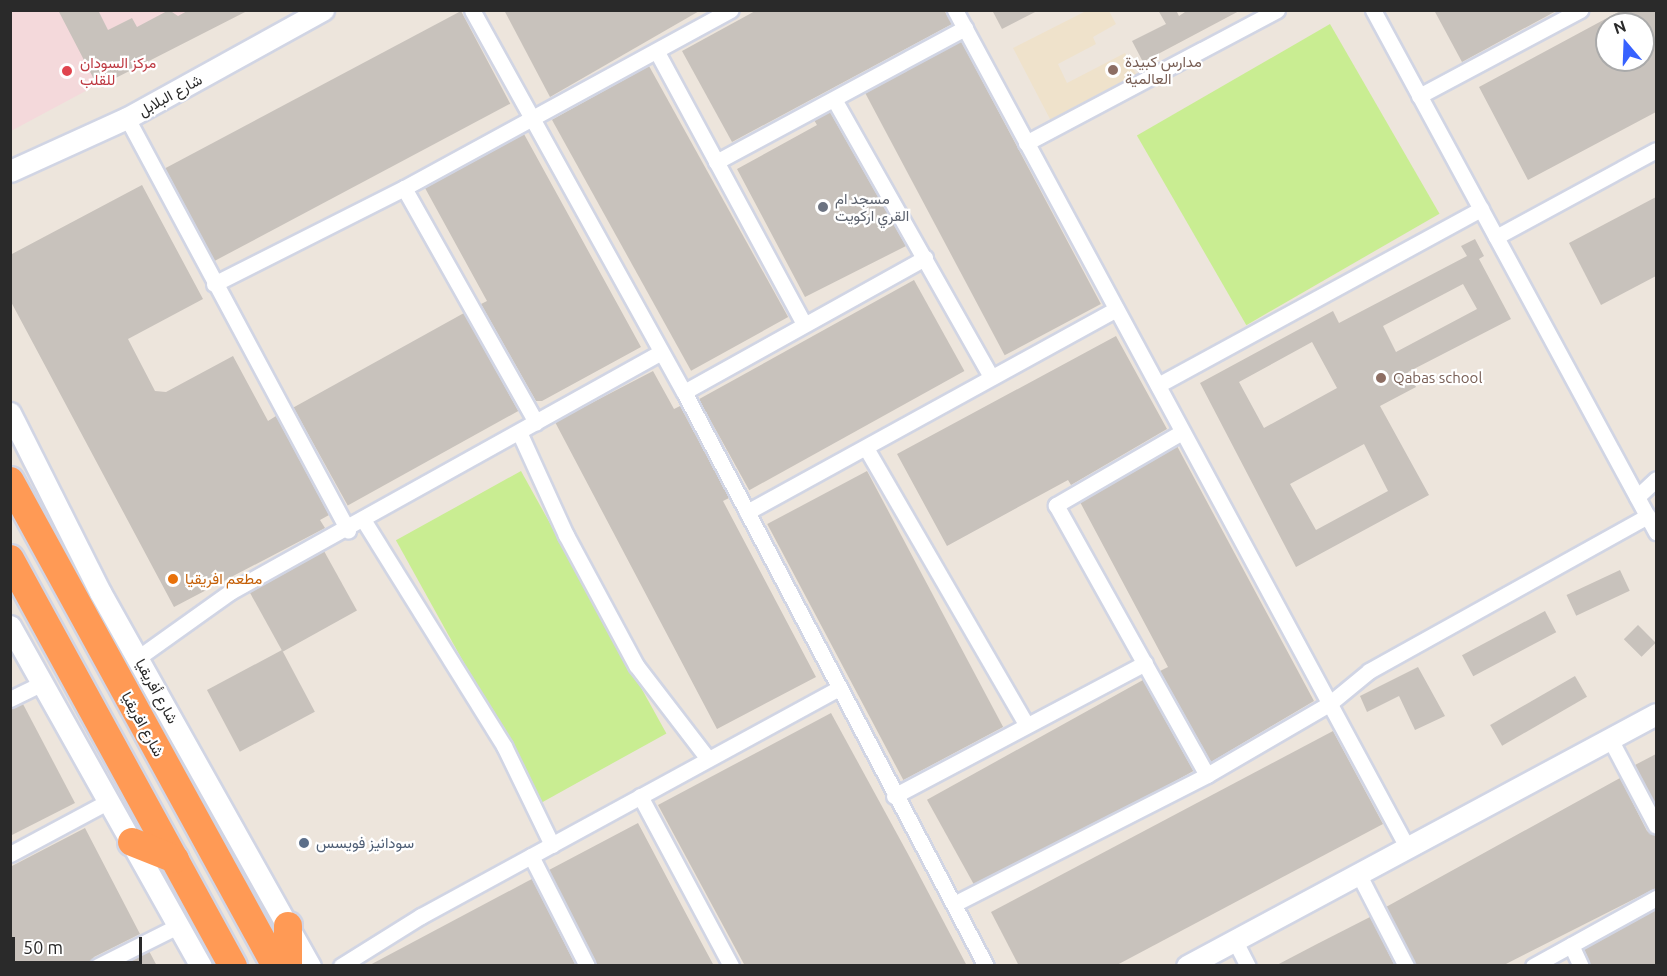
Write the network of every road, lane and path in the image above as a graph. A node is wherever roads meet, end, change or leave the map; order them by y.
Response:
1 (323, 10) edge
2 (472, 10) edge
3 (731, 10) edge
4 (955, 10) edge
5 (1277, 10) edge
6 (1373, 10) edge
7 (1573, 12) edge
8 (965, 28) junction
9 (657, 52) junction
10 (1419, 96) junction
11 (835, 101) junction
12 (533, 116) junction
13 (127, 118) junction
14 (1026, 143) junction
15 (1656, 150) edge
16 (716, 162) junction
17 (12, 177) edge
18 (404, 188) junction
19 (1481, 209) junction
20 (1496, 237) junction
21 (925, 258) junction
22 (214, 284) junction
23 (1116, 309) junction
24 (804, 324) junction
25 (661, 352) junction
26 (991, 377) junction
27 (1158, 385) junction
28 (684, 392) junction
29 (10, 413) edge
30 (536, 422) junction
31 (519, 432) junction
32 (1182, 432) junction
33 (866, 448) junction
34 (1656, 480) edge
35 (10, 482) edge
36 (1637, 497) junction
37 (747, 512) junction
38 (1648, 516) junction
39 (364, 521) junction
40 (348, 530) junction
41 (1656, 532) edge
42 (10, 559) edge
43 (10, 626) edge
44 (139, 657) junction
45 (1145, 663) junction
46 (41, 684) junction
47 (837, 689) junction
48 (10, 699) edge
49 (1329, 704) junction
50 (1656, 714) edge
51 (1026, 724) junction
52 (1610, 739) junction
53 (708, 759) junction
54 (1208, 775) junction
55 (640, 796) junction
56 (894, 796) junction
57 (109, 801) junction
58 (1656, 826) edge
59 (132, 842) junction
60 (552, 845) junction
61 (1407, 847) junction
62 (10, 854) edge
63 (531, 856) junction
64 (175, 859) junction
65 (1358, 873) junction
66 (1656, 898) edge
67 (954, 904) junction
68 (178, 926) junction
69 (288, 927) junction
70 (1235, 941) junction
71 (1570, 945) junction
72 (98, 966) edge
73 (201, 966) edge
74 (233, 966) edge
75 (276, 966) edge
76 (288, 966) edge
77 (310, 966) edge
78 (341, 966) edge
79 (587, 966) edge
80 (731, 966) edge
81 (986, 966) edge
82 (1187, 966) edge
83 (1248, 966) edge
84 (1407, 966) edge
85 (1533, 966) edge
86 (1581, 966) edge

1 - 13 street, شارع البلابل
2 - 12 street
3 - 9 street
4 - 8 street
5 - 14 street
6 - 10 street
7 - 10 street
8 - 11 street
8 - 14 street
9 - 12 street
9 - 16 street
10 - 19 street
11 - 16 street
11 - 21 street
12 - 18 street
12 - 25 street
13 - 17 street, شارع البلابل
13 - 22 street
14 - 23 street
15 - 20 street
16 - 24 street
18 - 22 street
18 - 30 street
19 - 20 street
19 - 27 street
20 - 36 street
21 - 24 street
21 - 26 street
22 - 40 street
23 - 26 street
23 - 27 street
24 - 28 street
25 - 28 street
25 - 30 street
26 - 33 street
27 - 32 street
28 - 37 street
29 - 44 street, شارع أفريقيا
30 - 31 street
31 - 39 street
31 - 53 street
32 - 45 street
32 - 49 street
33 - 37 street
33 - 51 street
34 - 36 street
35 - 75 highway, شارع افريقيا
36 - 38 street
37 - 47 street
38 - 41 street
38 - 49 street
39 - 40 street
39 - 60 street
40 - 44 street
42 - 64 highway
43 - 46 street
44 - 69 street, شارع أفريقيا
45 - 51 street
45 - 54 street
46 - 48 street
46 - 57 street
47 - 53 street
47 - 56 street
49 - 54 street
49 - 61 street
50 - 52 street
51 - 56 street
52 - 58 street
52 - 61 street
53 - 55 street
54 - 67 street
55 - 60 street
55 - 80 street
56 - 67 street
57 - 59 street
57 - 62 street
59 - 64 highway
59 - 68 street
60 - 63 street
61 - 65 street
63 - 78 street
63 - 79 street
64 - 74 highway
65 - 70 street
65 - 84 street
66 - 71 street
67 - 81 street
68 - 72 street
68 - 73 street
69 - 76 highway
69 - 77 street, شارع أفريقيا
70 - 82 street
70 - 83 street
71 - 85 street
71 - 86 street

